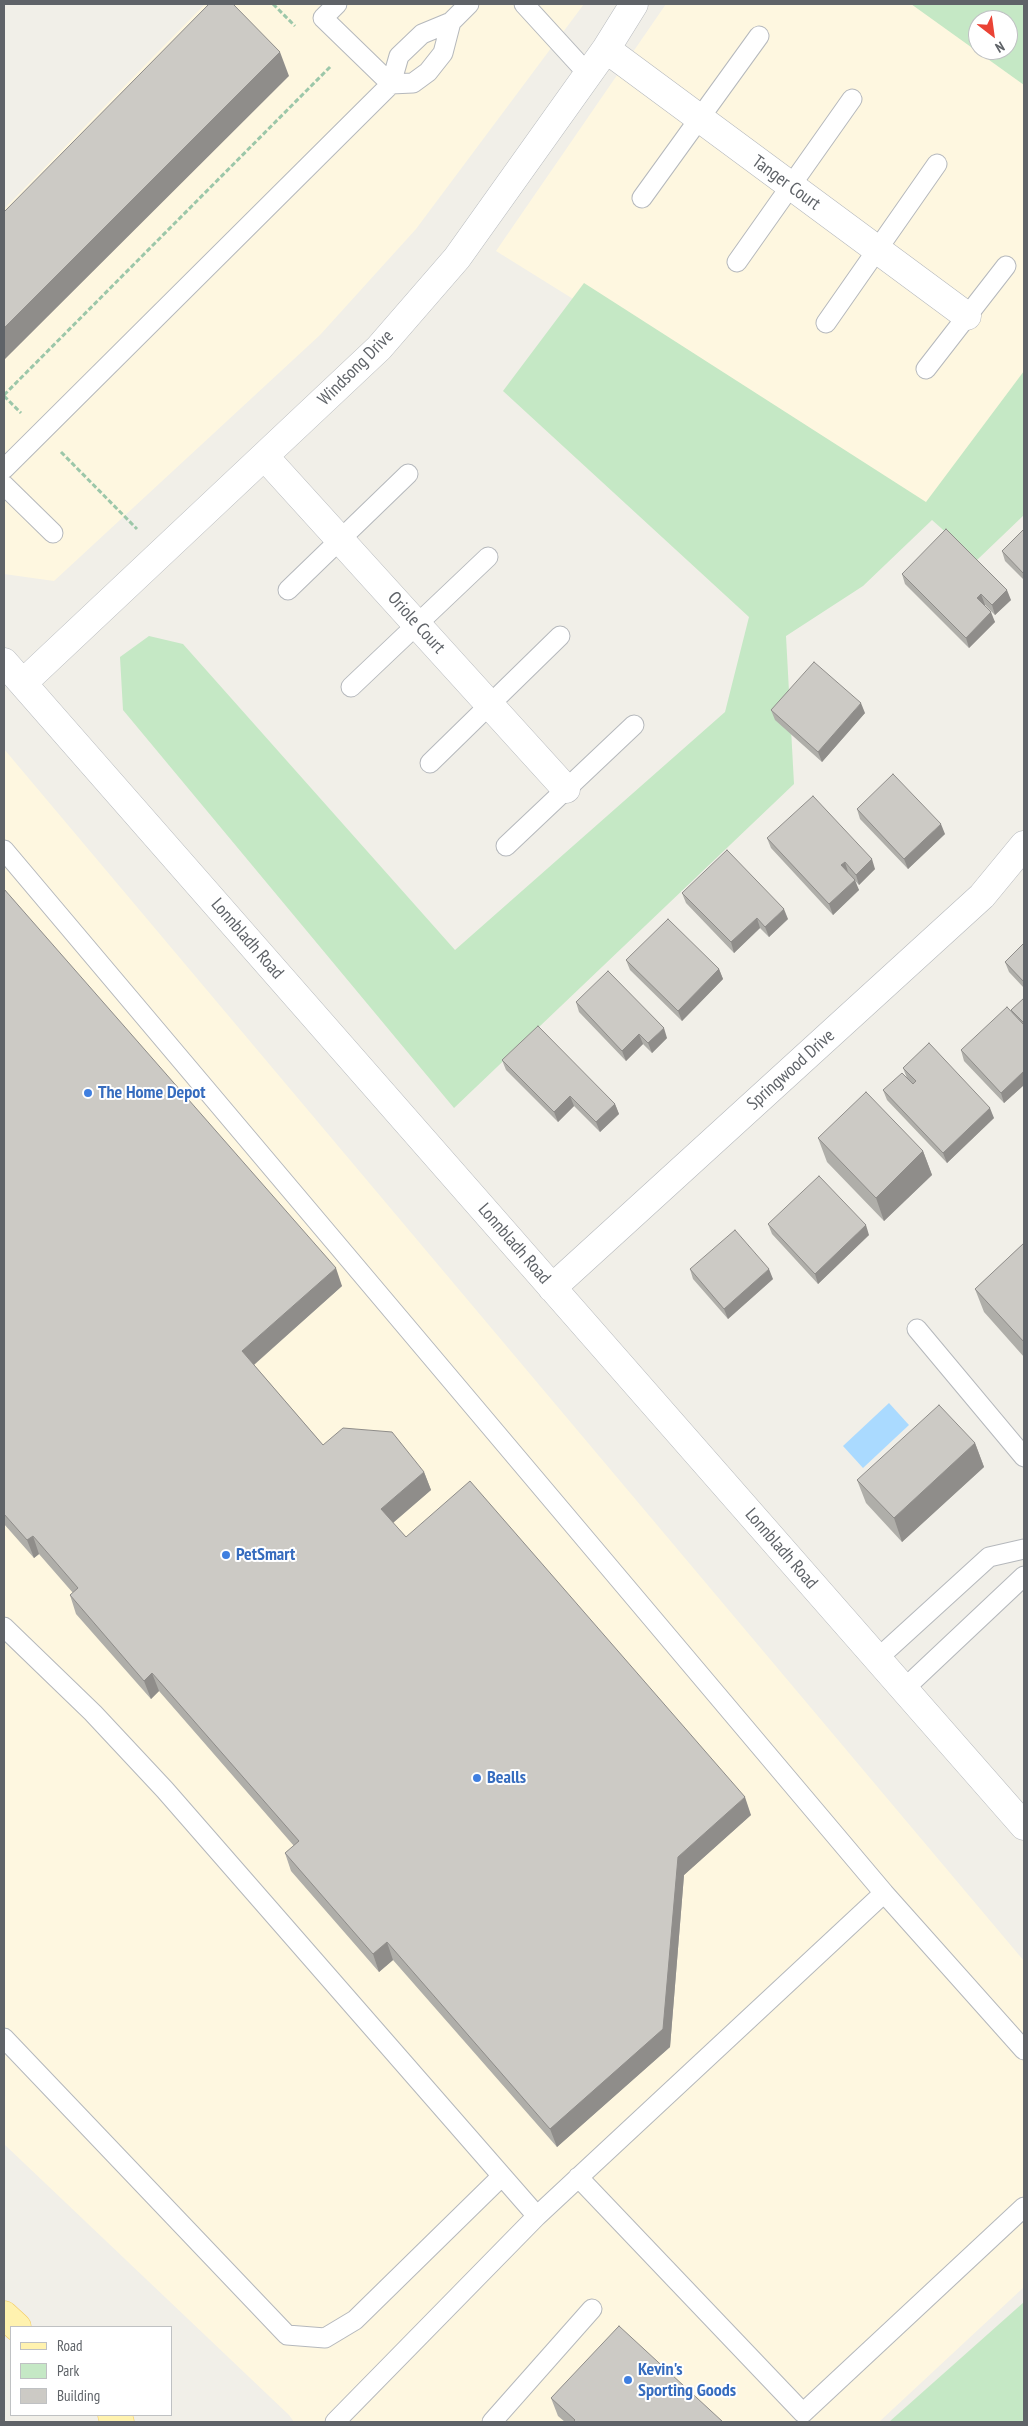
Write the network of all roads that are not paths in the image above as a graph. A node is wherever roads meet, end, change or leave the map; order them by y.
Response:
1 (337, 4) edge
2 (469, 4) edge
3 (524, 4) edge
4 (634, 4) edge
5 (451, 22) junction
6 (759, 36) dead end
7 (606, 49) junction
8 (588, 74) junction
9 (391, 84) junction
10 (852, 99) dead end
11 (699, 118) junction
12 (937, 164) dead end
13 (791, 186) junction
14 (642, 198) dead end
15 (878, 250) junction
16 (737, 262) dead end
17 (1006, 266) dead end
18 (967, 316) junction
19 (826, 323) dead end
20 (926, 369) dead end
21 (265, 457) junction
22 (4, 469) edge
23 (408, 474) dead end
24 (4, 485) edge
25 (52, 533) dead end
26 (339, 539) junction
27 (488, 557) dead end
28 (288, 590) dead end
29 (417, 624) junction
30 (560, 636) dead end
31 (4, 662) edge
32 (23, 683) junction
33 (351, 687) dead end
34 (490, 705) junction
35 (634, 724) dead end
36 (430, 763) dead end
37 (566, 788) junction
38 (1024, 845) edge
39 (506, 846) dead end
40 (4, 850) edge
41 (552, 1288) junction
42 (918, 1329) dead end
43 (1024, 1457) edge
44 (1024, 1549) edge
45 (1024, 1576) edge
46 (4, 1627) edge
47 (877, 1659) junction
48 (904, 1689) junction
49 (1024, 1826) edge
50 (884, 1893) junction
51 (4, 2038) edge
52 (1024, 2050) edge
53 (502, 2176) junction
54 (578, 2177) junction
55 (1024, 2207) edge
56 (537, 2216) junction
57 (592, 2309) dead end
58 (4, 2316) edge
59 (16, 2326) edge
60 (336, 2422) edge
61 (492, 2422) edge

1 - 9 lane
2 - 5 lane
3 - 8 lane
4 - 7 street, Windsong Drive
5 - 9 lane
5 - 9 lane
6 - 11 lane
7 - 8 street, Windsong Drive
7 - 11 street, Tanger Court
8 - 21 street, Windsong Drive
9 - 22 lane
10 - 13 lane
11 - 13 street, Tanger Court
11 - 14 lane
12 - 15 lane
13 - 15 street, Tanger Court
13 - 16 lane
15 - 18 street, Tanger Court
15 - 19 lane
17 - 18 lane
18 - 20 lane
21 - 26 street, Oriole Court
21 - 32 street, Windsong Drive
23 - 26 lane
24 - 25 lane
26 - 28 lane
26 - 29 street, Oriole Court
27 - 29 lane
29 - 33 lane
29 - 34 street, Oriole Court
30 - 34 lane
31 - 32 street, Lonnbladh Road
32 - 41 street, Lonnbladh Road
34 - 36 lane
34 - 37 street, Oriole Court
35 - 37 lane
37 - 39 lane
38 - 41 street, Springwood Drive
40 - 50 lane
41 - 47 street, Lonnbladh Road
42 - 43 lane
44 - 47 lane
45 - 48 lane
46 - 53 lane
47 - 48 street, Lonnbladh Road
48 - 49 street, Lonnbladh Road
50 - 52 lane
50 - 54 lane
51 - 53 lane
53 - 56 lane
54 - 55 lane
54 - 56 lane
56 - 60 lane
57 - 61 lane
58 - 59 main road

